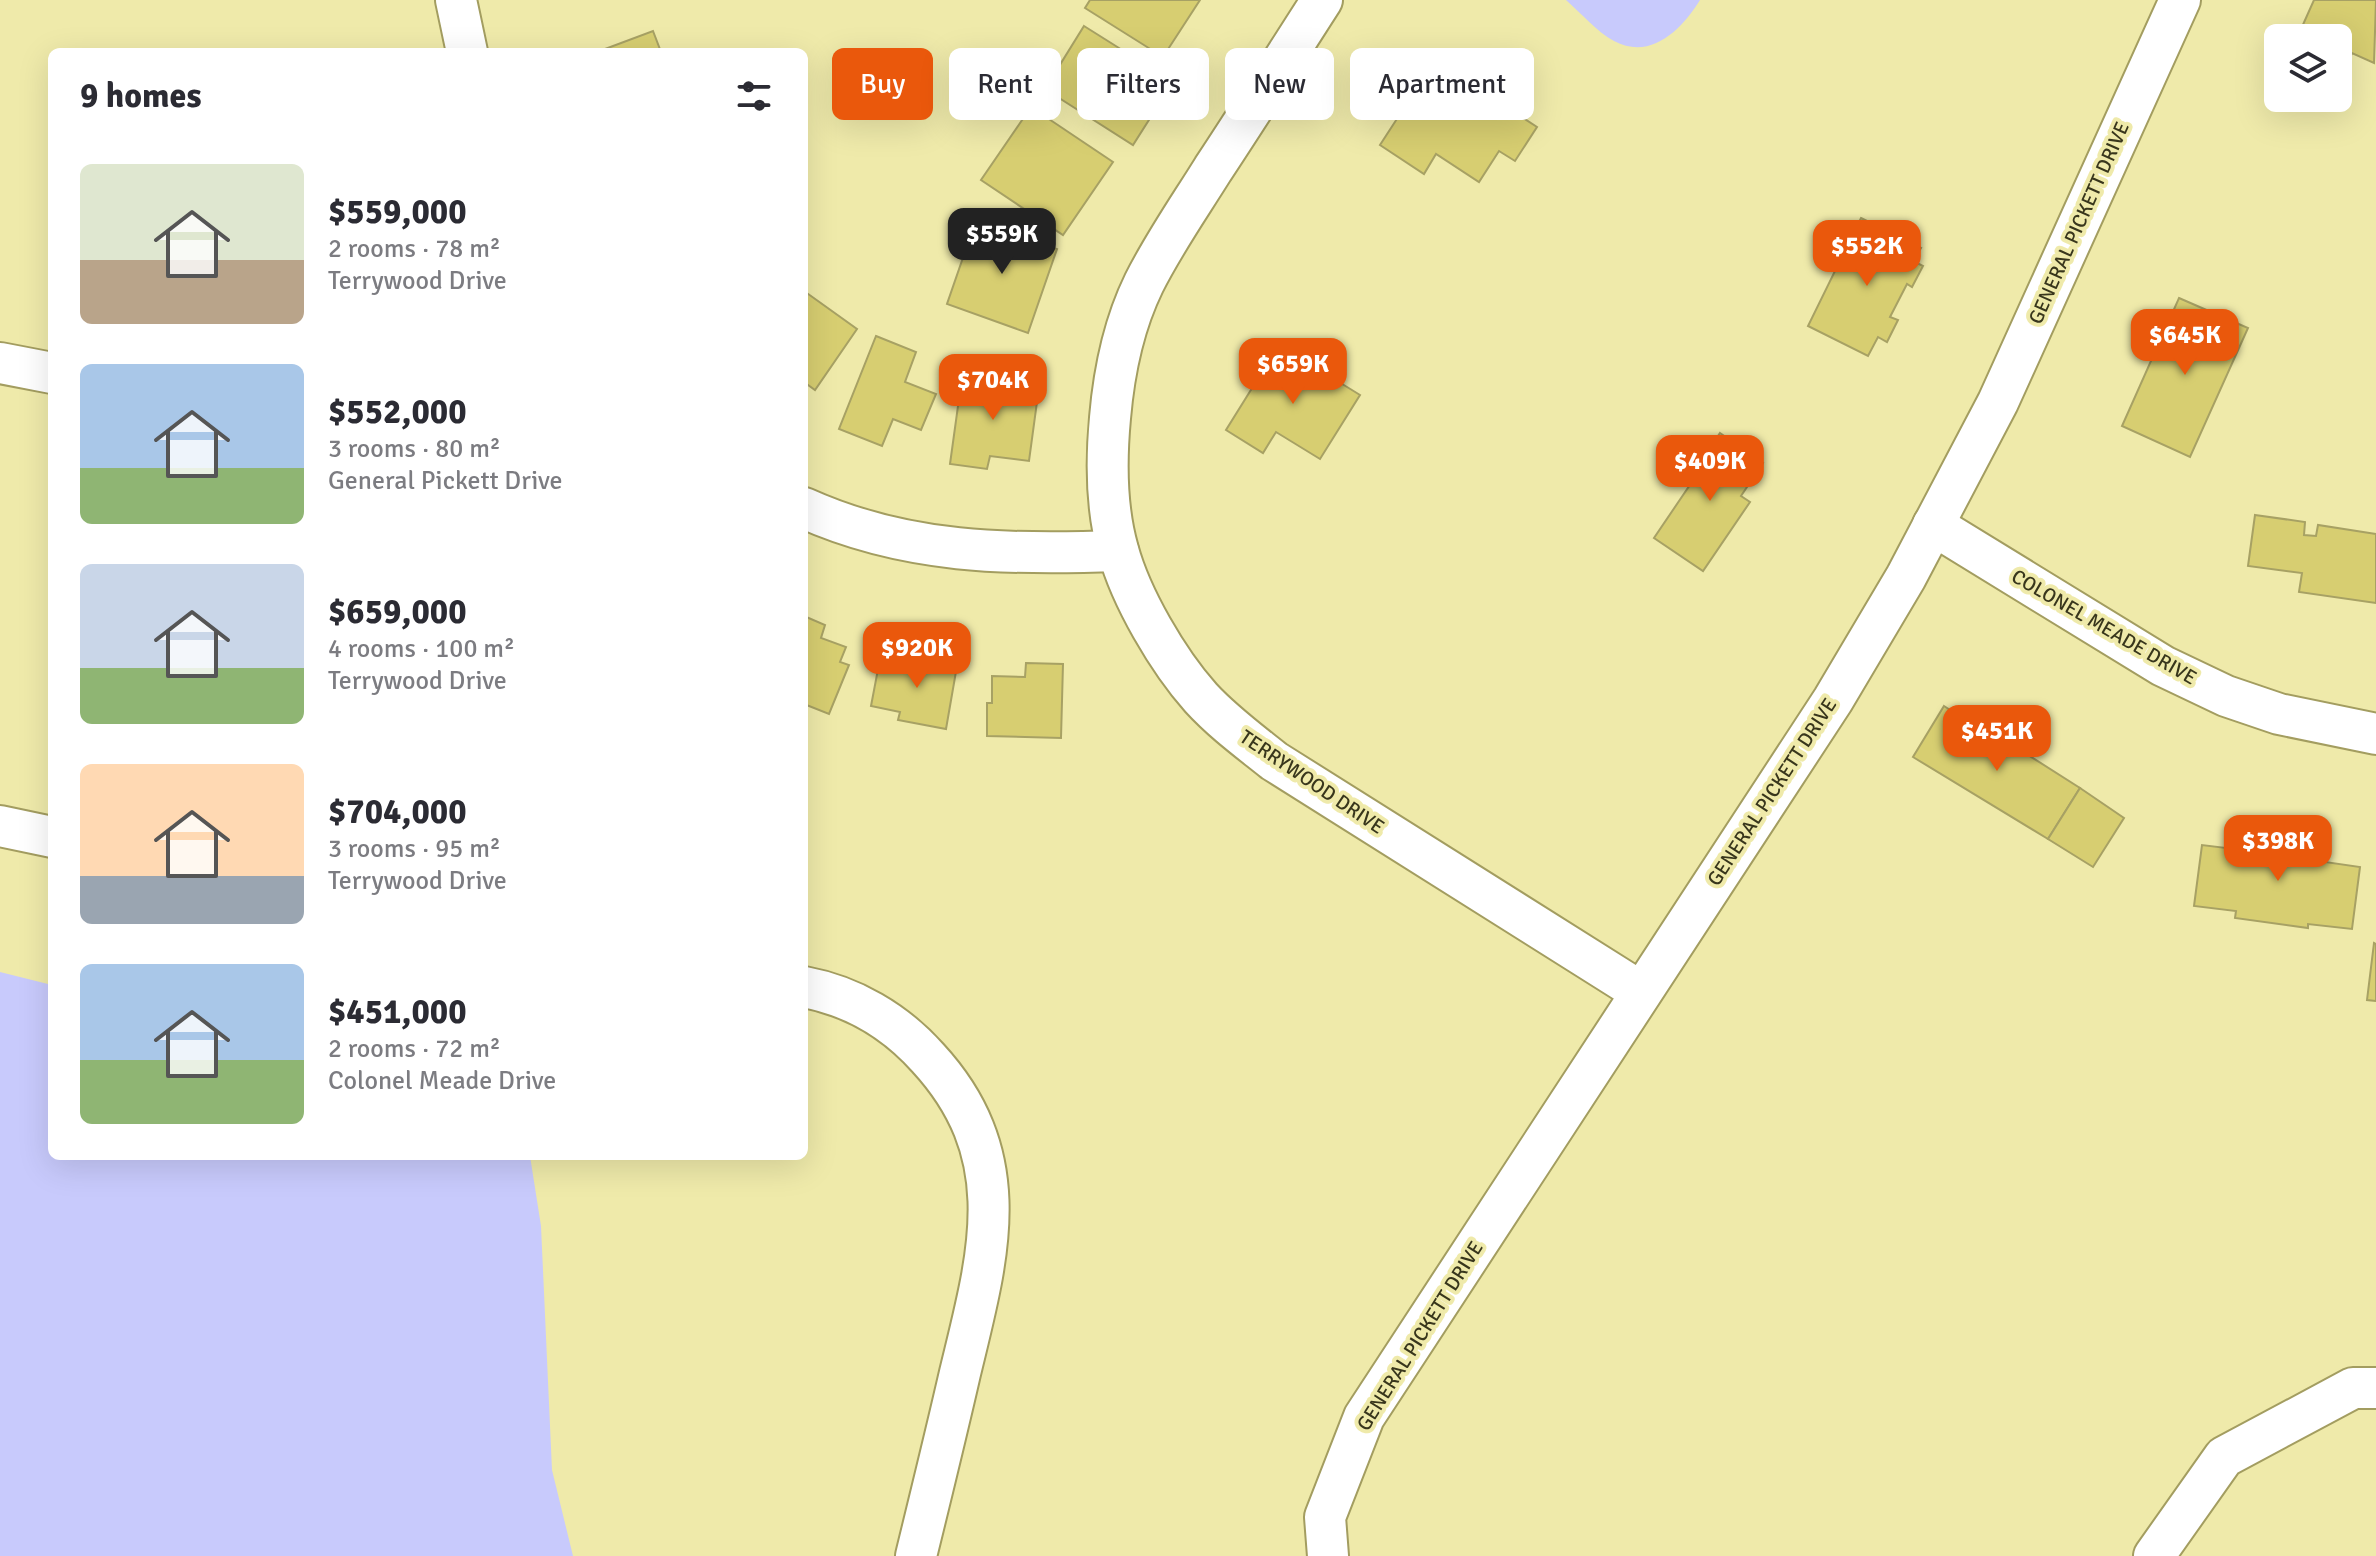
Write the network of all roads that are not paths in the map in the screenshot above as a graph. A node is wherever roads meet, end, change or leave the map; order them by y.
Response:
1 (456, 0) edge
2 (1322, 0) edge
3 (2180, 0) edge
4 (466, 48) edge
5 (0, 363) edge
6 (48, 372) edge
7 (808, 510) edge
8 (1933, 525) junction
9 (1118, 551) junction
10 (2376, 734) edge
11 (0, 826) edge
12 (48, 836) edge
13 (808, 988) edge
14 (1641, 992) junction
15 (2376, 1388) edge
16 (916, 1556) edge
17 (1328, 1556) edge
18 (2154, 1556) edge

1 - 4 street
2 - 9 street, TERRYWOOD DRIVE
3 - 8 street, GENERAL PICKETT DRIVE
5 - 6 street
7 - 9 street
8 - 10 street, COLONEL MEADE DRIVE
8 - 14 street, GENERAL PICKETT DRIVE
9 - 14 street, TERRYWOOD DRIVE
11 - 12 street
13 - 16 street
14 - 17 street, GENERAL PICKETT DRIVE
15 - 18 street

